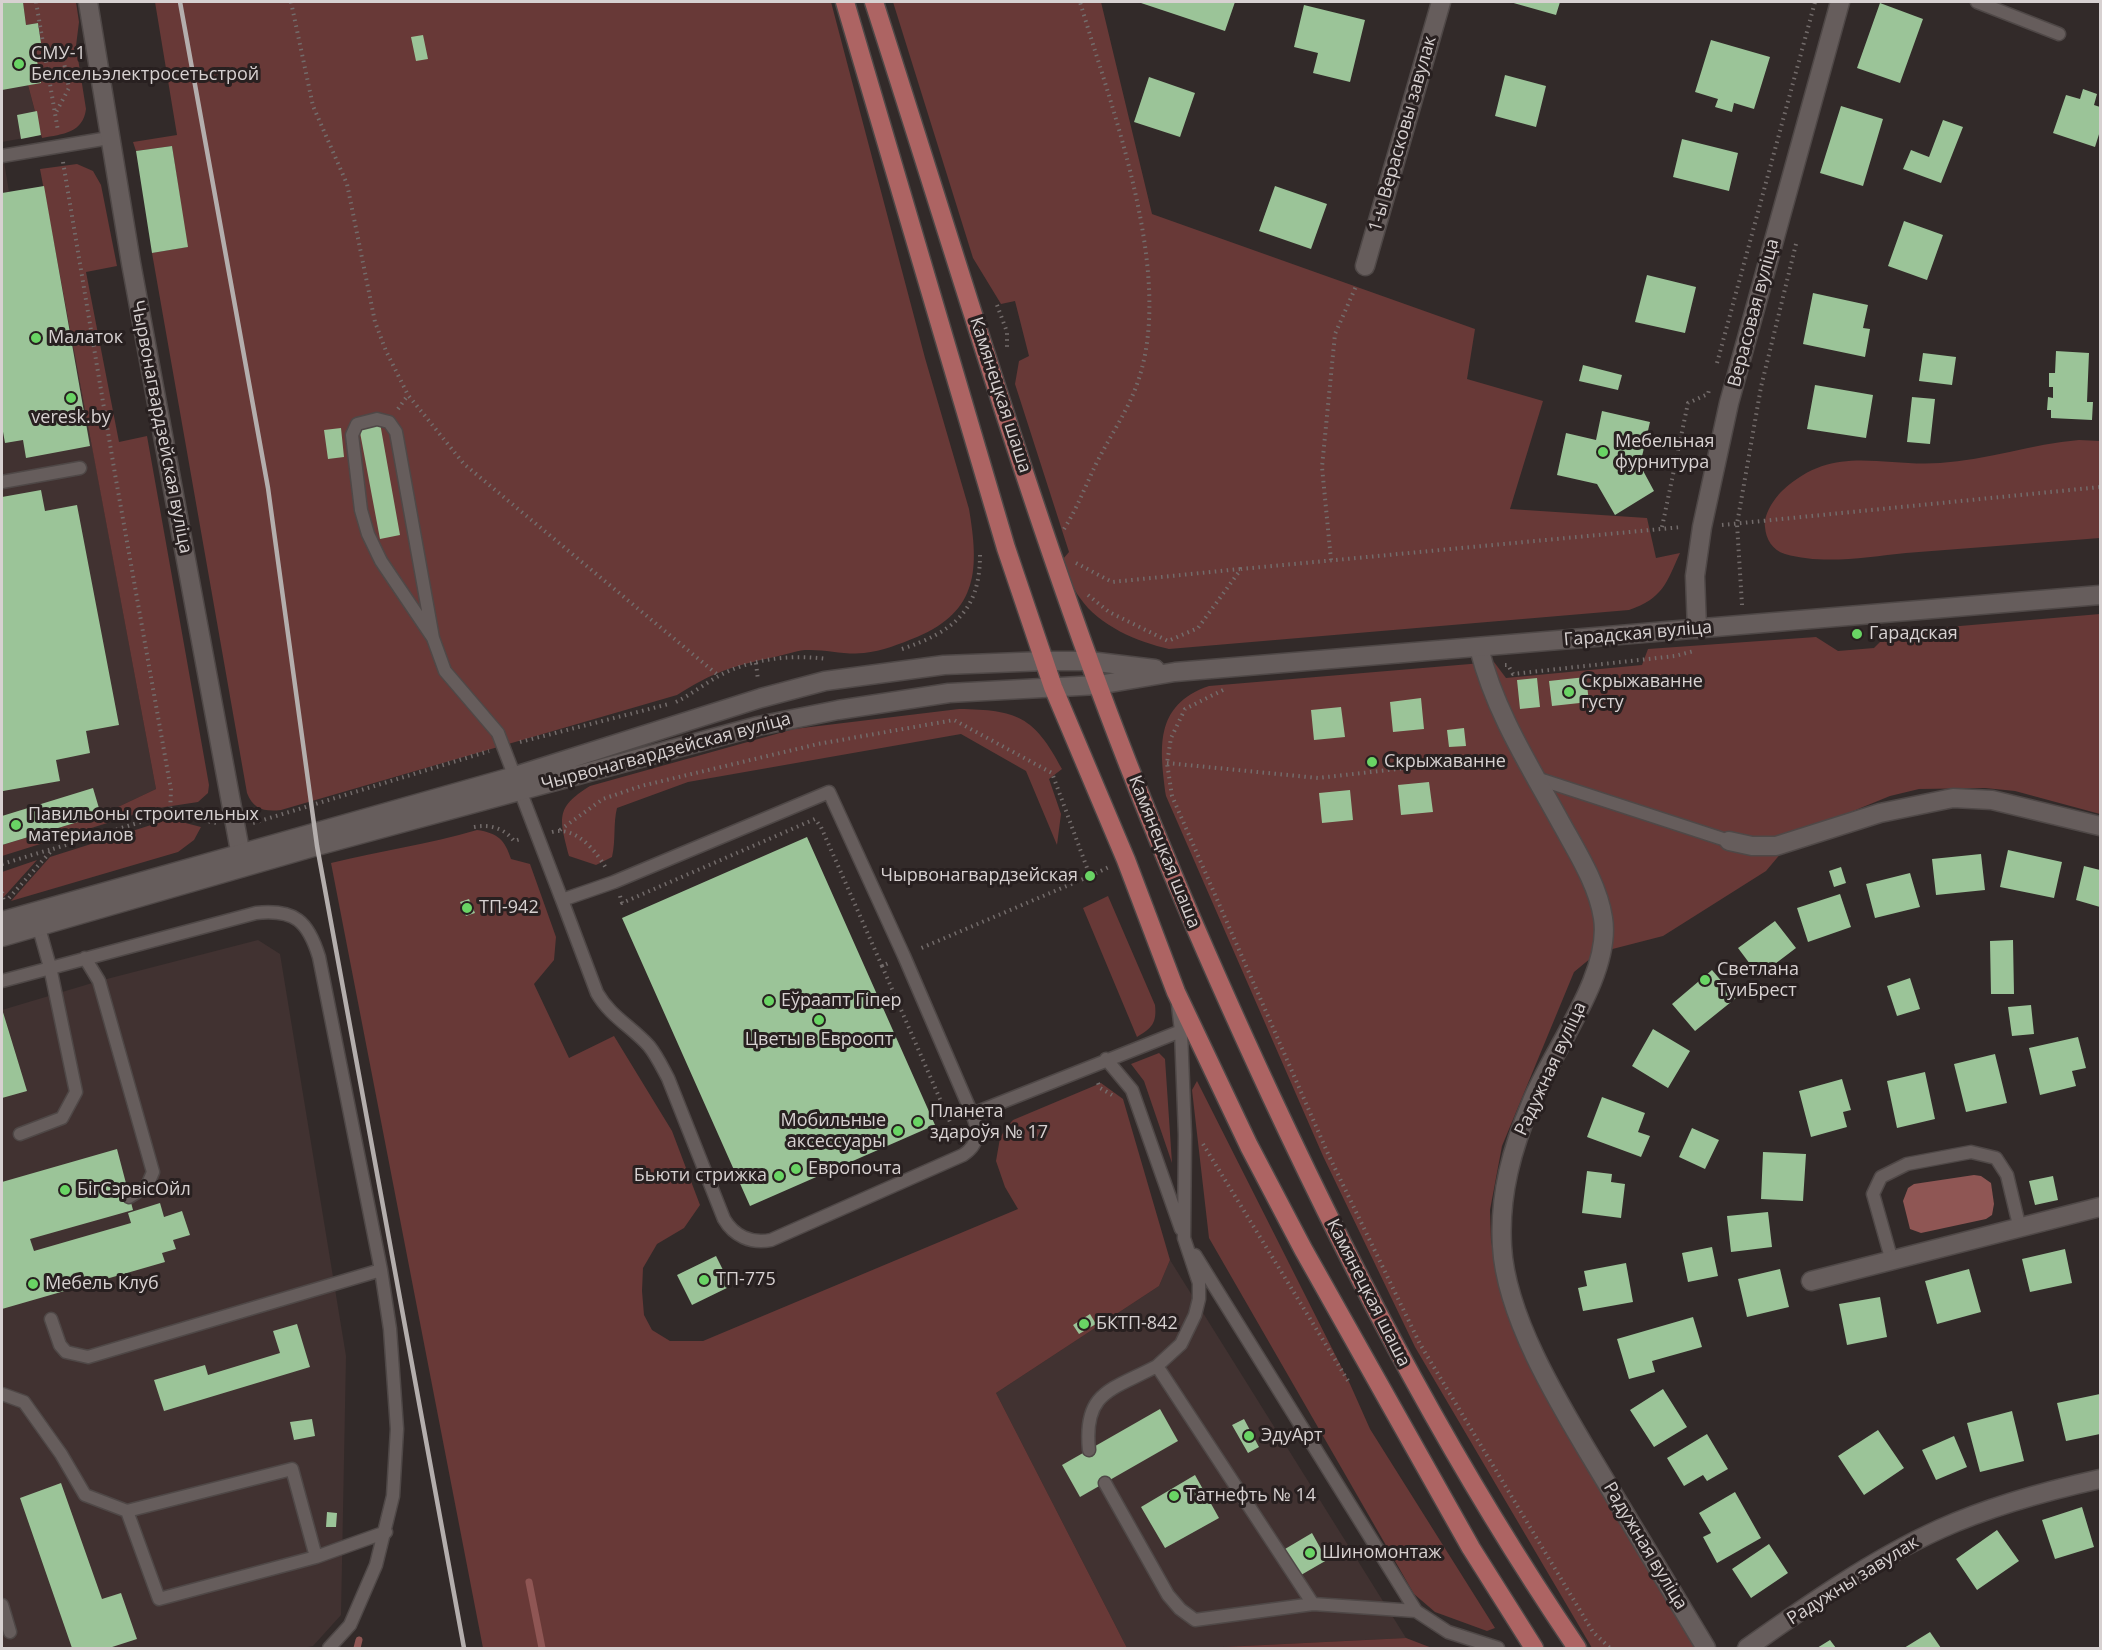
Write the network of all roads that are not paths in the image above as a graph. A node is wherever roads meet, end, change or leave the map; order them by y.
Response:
1 (88, 2) edge
2 (845, 2) edge
3 (874, 2) edge
4 (1441, 2) edge
5 (1840, 2) edge
6 (1977, 2) edge
7 (2059, 34) dead end
8 (109, 138) junction
9 (2, 156) edge
10 (1365, 266) road end
11 (80, 468) dead end
12 (2, 482) edge
13 (2100, 595) edge
14 (1697, 629) junction
15 (433, 638) junction
16 (1479, 648) junction
17 (1046, 661) junction
18 (1089, 661) junction
19 (1175, 672) junction
20 (1098, 685) junction
21 (1053, 687) junction
22 (1536, 778) junction
23 (518, 783) junction
24 (2100, 826) edge
25 (1729, 841) joint
26 (242, 859) junction
27 (562, 900) junction
28 (3, 912) edge
29 (37, 919) junction
30 (2, 937) edge
31 (85, 958) junction
32 (50, 967) junction
33 (2, 981) edge
34 (1176, 992) junction
35 (1181, 1031) junction
36 (1106, 1059) junction
37 (972, 1114) junction
38 (20, 1134) dead end
39 (129, 1197) dead end
40 (2100, 1210) edge
41 (2020, 1229) junction
42 (1184, 1238) junction
43 (1892, 1261) junction
44 (381, 1270) junction
45 (1811, 1281) dead end
46 (51, 1319) dead end
47 (1157, 1365) junction
48 (2, 1394) edge
49 (1089, 1450) dead end
50 (2100, 1479) edge
51 (1105, 1483) dead end
52 (127, 1511) junction
53 (386, 1532) junction
54 (316, 1557) junction
55 (1313, 1604) junction
56 (2, 1605) edge
57 (1416, 1611) junction
58 (10, 1632) dead end
59 (329, 1648) edge
60 (1498, 1648) edge
61 (1534, 1648) edge
62 (1577, 1648) edge
63 (1706, 1648) edge
64 (1747, 1648) edge

1 - 8 street, Чырвонагвардзейская вуліца
2 - 17 main road, Камянецкая шаша
3 - 18 main road, Камянецкая шаша
4 - 10 street, 1-ы Верасковы завулак
5 - 14 street, Верасовая вуліца
6 - 7 lane
8 - 9 lane
8 - 26 street, Чырвонагвардзейская вуліца
11 - 12 lane
13 - 14 street, Гарадская вуліца
14 - 16 street, Гарадская вуліца
15 - 15 lane
15 - 23 lane
16 - 19 street, Гарадская вуліца
16 - 22 street, Радужная вуліца
17 - 18 street, Чырвонагвардзейская вуліца
17 - 21 main road, Камянецкая шаша
17 - 23 street, Чырвонагвардзейская вуліца
18 - 19 street, Гарадская вуліца
18 - 20 main road, Камянецкая шаша
19 - 20 street, Гарадская вуліца
20 - 21 street, Чырвонагвардзейская вуліца
20 - 62 main road, Камянецкая шаша
21 - 23 street, Чырвонагвардзейская вуліца
21 - 34 main road, Камянецкая шаша
22 - 25 lane
22 - 63 street, Радужная вуліца
23 - 26 street, Чырвонагвардзейская вуліца
23 - 27 lane
24 - 25 street
26 - 29 street, Чырвонагвардзейская вуліца
27 - 37 lane
27 - 37 lane
28 - 29 street, Чырвонагвардзейская вуліца
29 - 30 street, Чырвонагвардзейская вуліца
29 - 32 lane
31 - 32 lane
31 - 39 lane
31 - 44 lane
32 - 33 lane
32 - 38 lane
34 - 35 lane
34 - 61 main road, Камянецкая шаша
35 - 36 lane
35 - 42 lane
36 - 37 lane
36 - 42 lane
40 - 41 street
41 - 43 street
41 - 43 lane
42 - 47 lane
42 - 57 lane
43 - 45 street
44 - 46 lane
44 - 53 lane
47 - 49 lane
47 - 55 lane
48 - 52 lane
50 - 64 street, Радужны завулак
51 - 55 lane
52 - 54 lane
52 - 54 lane
53 - 54 lane
53 - 59 lane
55 - 57 lane
56 - 58 lane
57 - 60 lane

